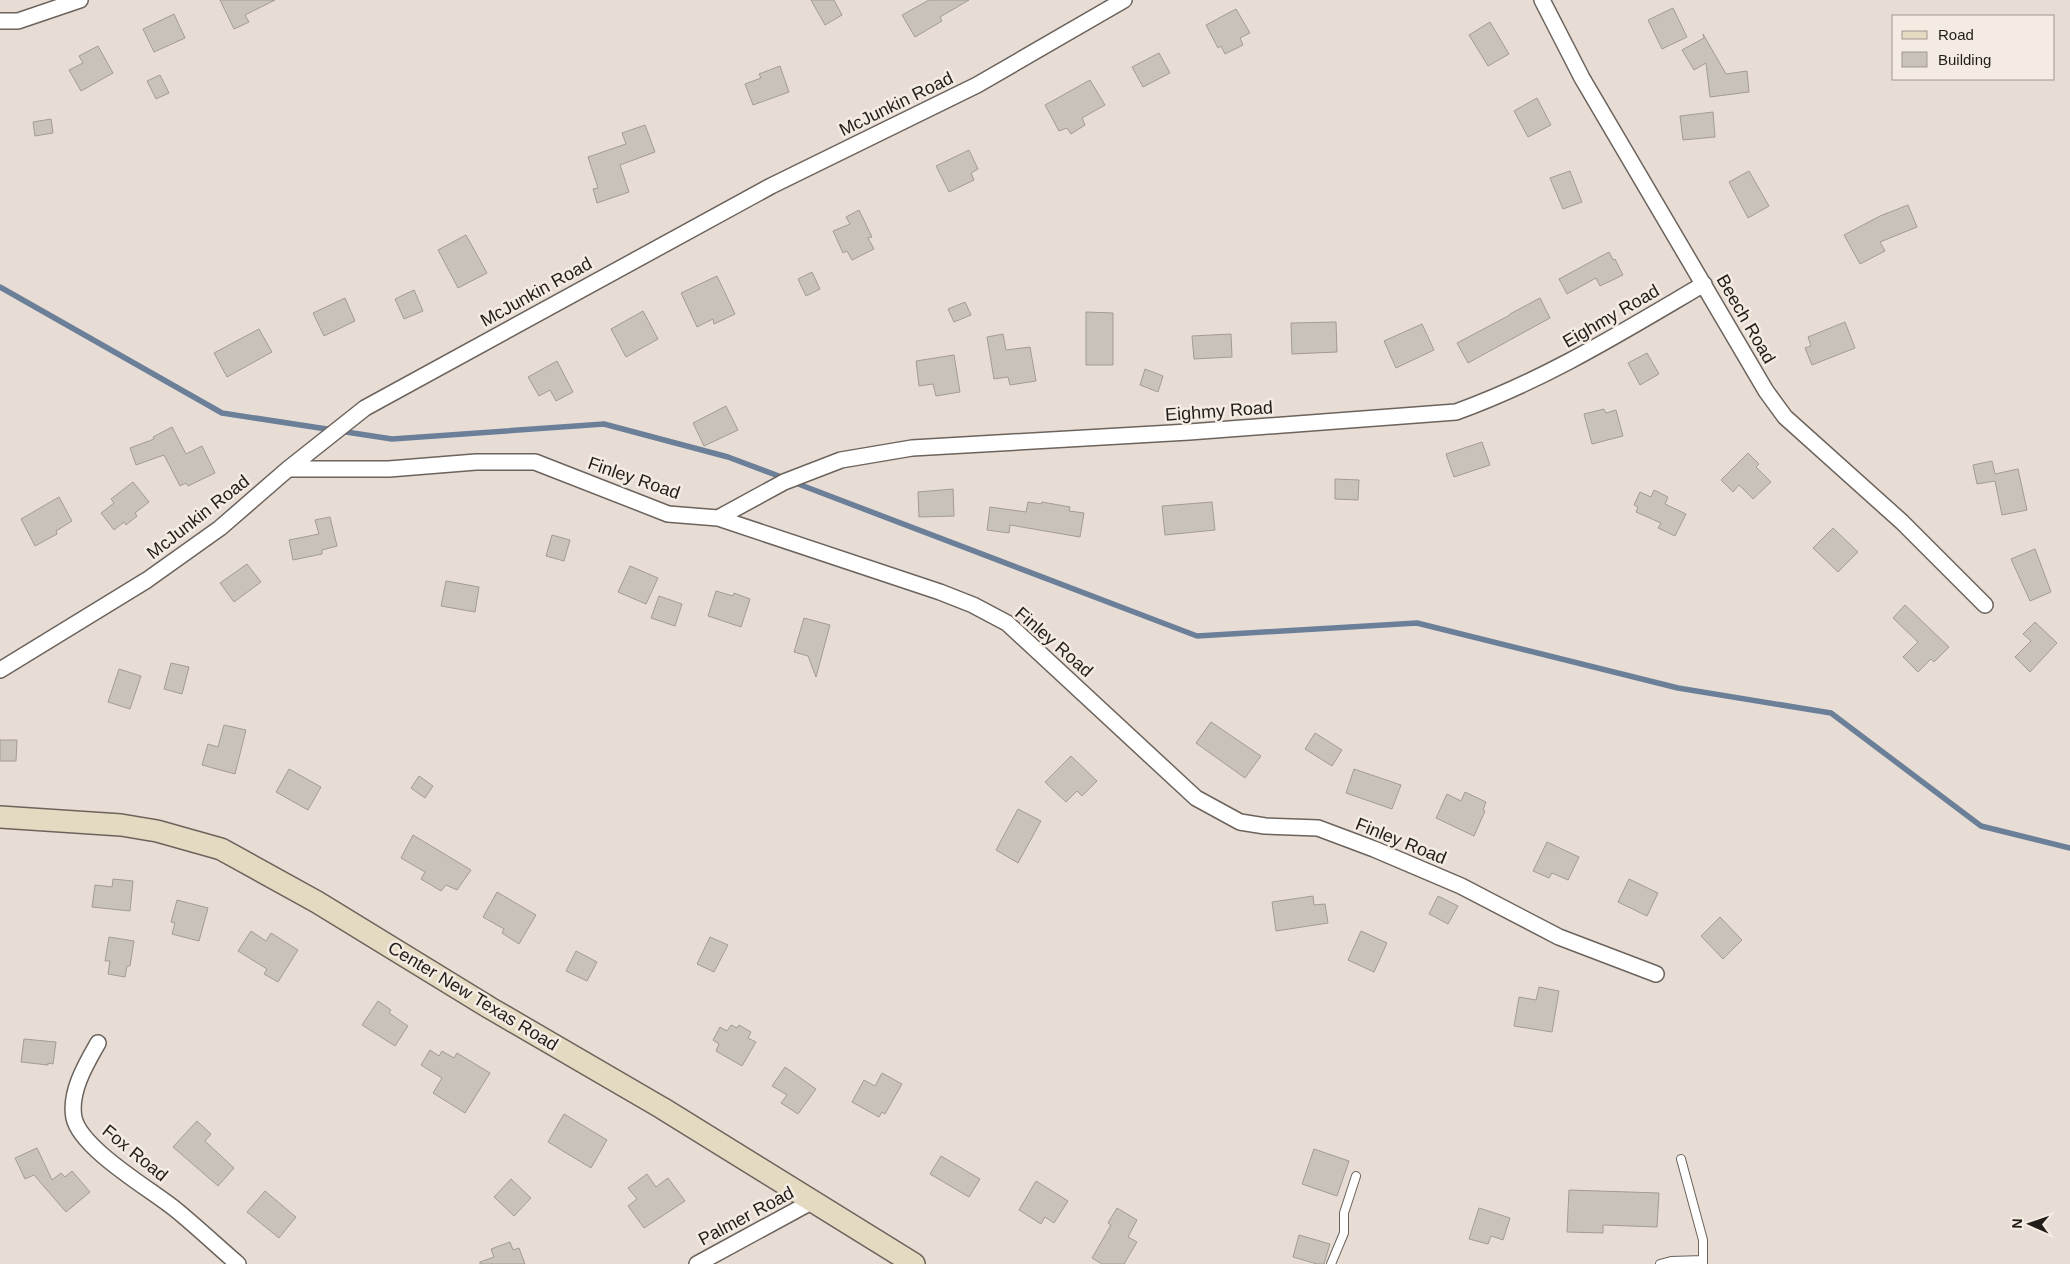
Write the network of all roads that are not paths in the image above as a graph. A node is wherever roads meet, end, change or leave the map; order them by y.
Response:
1 (80, 0) edge
2 (1124, 0) edge
3 (1542, 0) edge
4 (0, 21) edge
5 (1704, 284) junction
6 (288, 469) junction
7 (718, 518) junction
8 (1985, 605) dead end
9 (0, 670) edge
10 (0, 817) edge
11 (1656, 974) dead end
12 (98, 1043) dead end
13 (1681, 1159) dead end
14 (1356, 1176) dead end
15 (813, 1201) junction
16 (1703, 1262) edge
17 (238, 1264) edge
18 (697, 1264) edge
19 (914, 1264) edge
20 (1331, 1264) edge
21 (1660, 1264) edge

1 - 4 street
2 - 6 street, McJunkin Road
3 - 5 street, Beech Road
5 - 7 street, Eighmy Road
5 - 8 street, Beech Road
6 - 7 street, Finley Road
6 - 9 street, McJunkin Road
7 - 11 street, Finley Road
10 - 15 street, Center New Texas Road
12 - 17 street, Fox Road
13 - 16 lane
14 - 20 lane
15 - 18 street, Palmer Road
15 - 19 street, Center New Texas Road
16 - 21 lane

